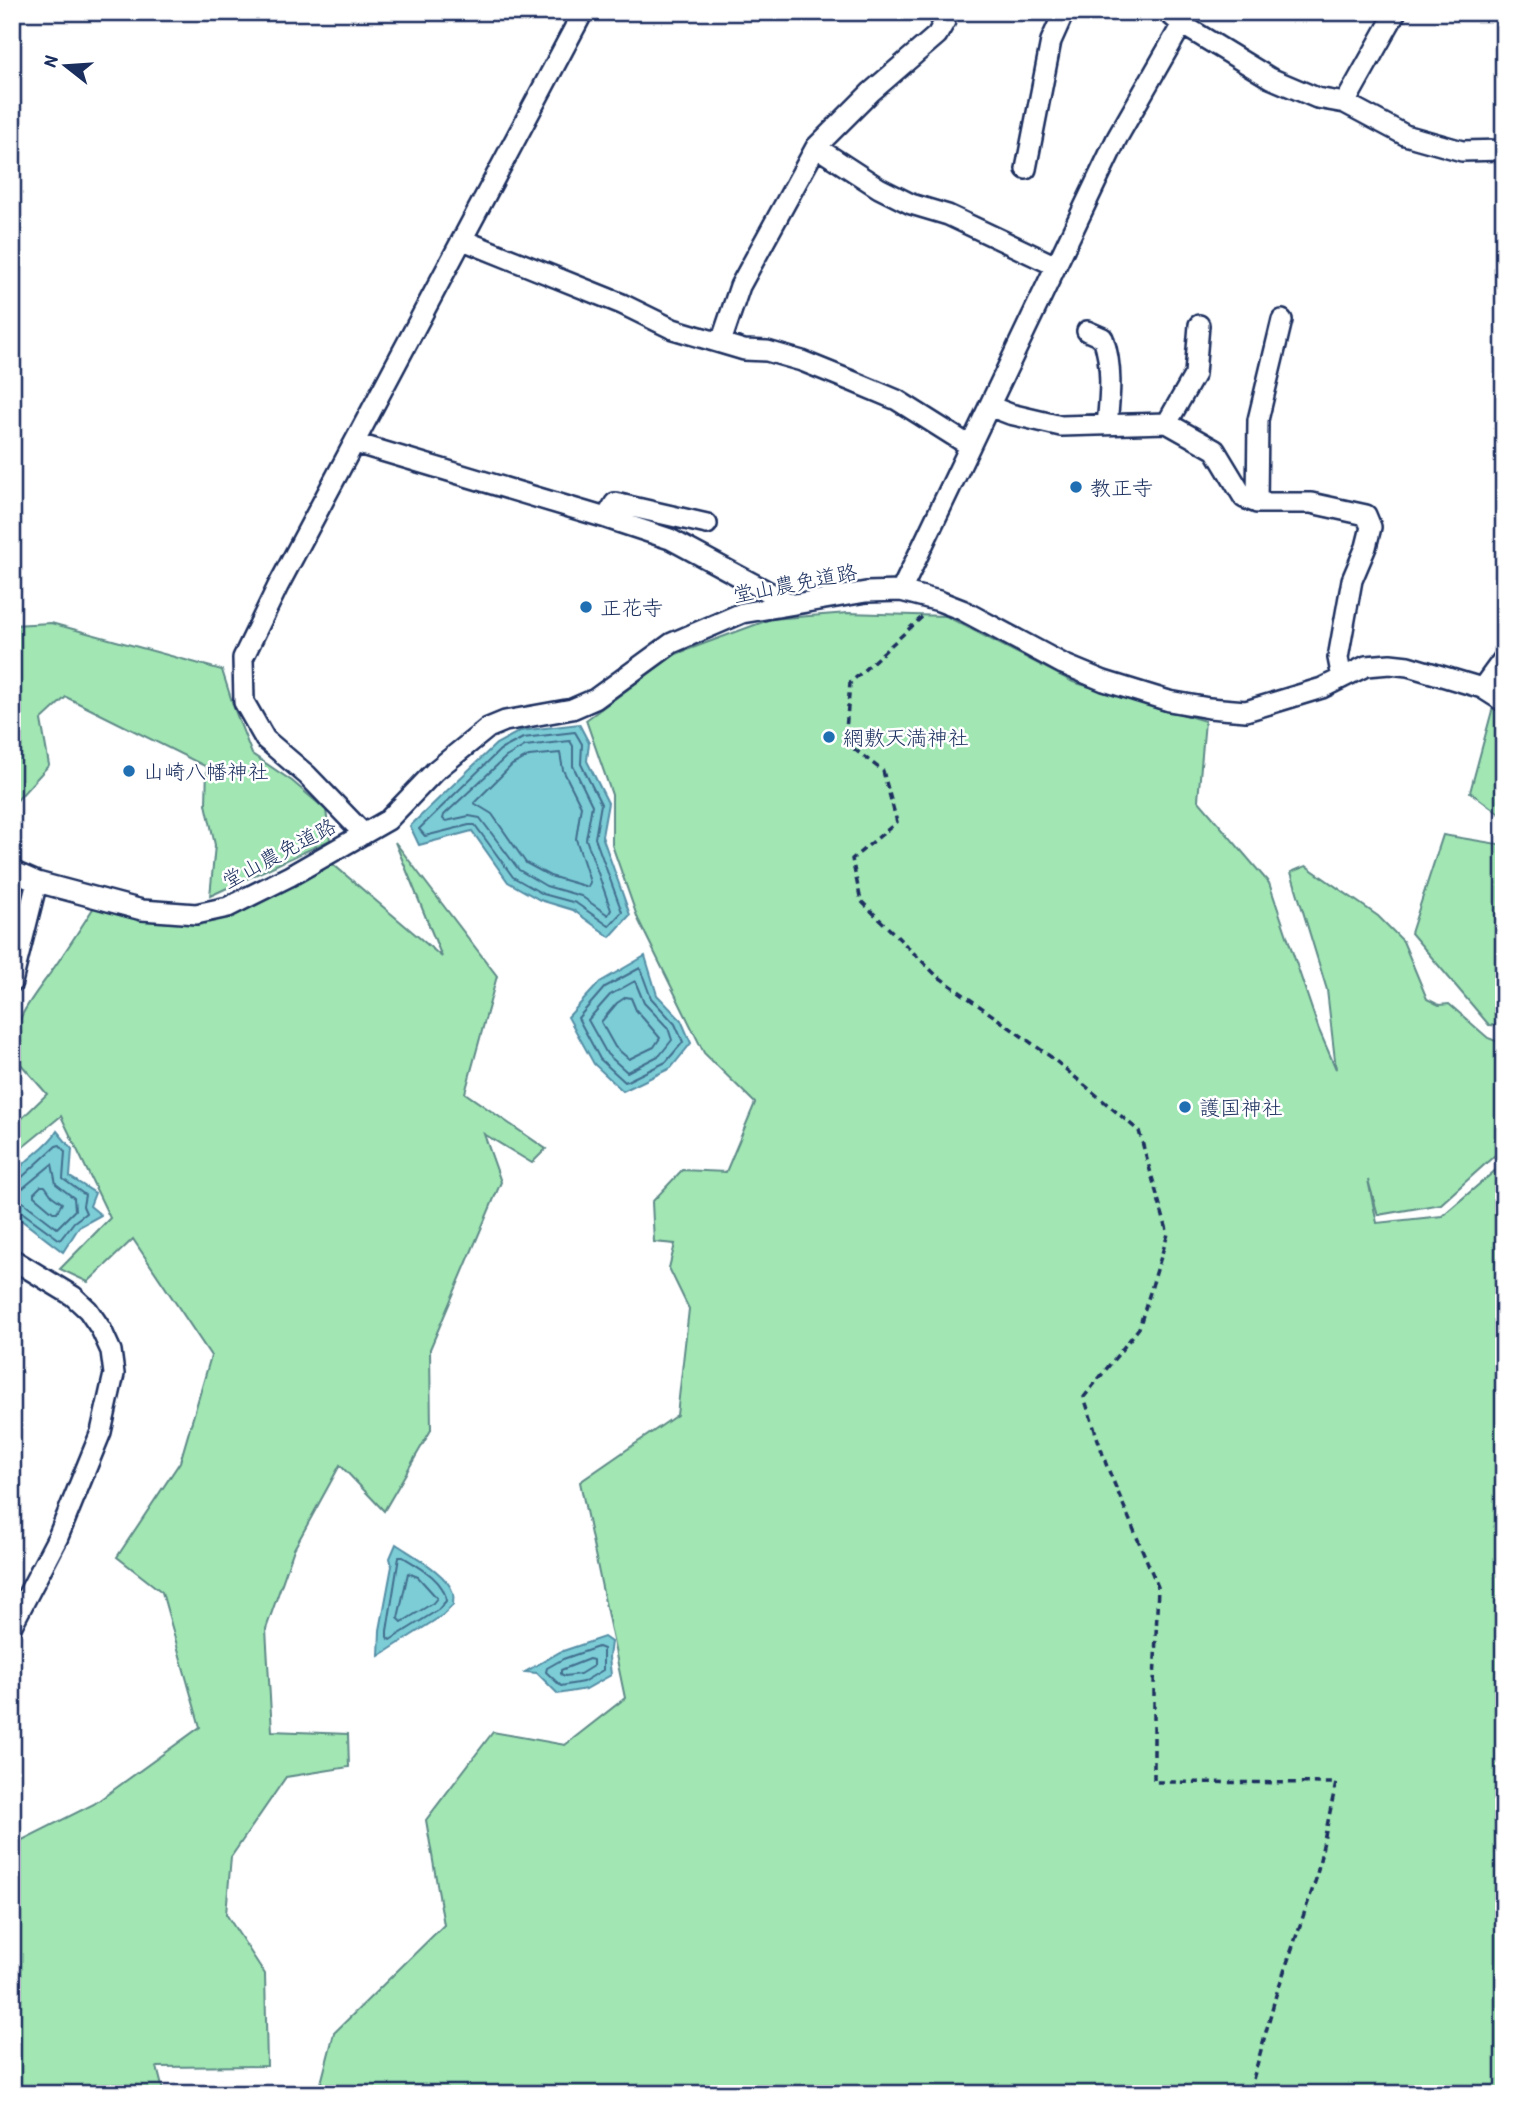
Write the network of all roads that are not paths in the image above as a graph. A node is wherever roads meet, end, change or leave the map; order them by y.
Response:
1 (583, 12) edge
2 (946, 12) edge
3 (1064, 12) edge
4 (1167, 12) edge
5 (1396, 12) edge
6 (1186, 19) edge
7 (1345, 103) junction
8 (816, 147) junction
9 (1504, 150) edge
10 (1026, 169) dead end
11 (463, 240) junction
12 (1056, 266) junction
13 (1282, 320) dead end
14 (1199, 325) dead end
15 (1087, 331) dead end
16 (721, 342) junction
17 (989, 406) junction
18 (1167, 423) junction
19 (1107, 425) junction
20 (355, 443) junction
21 (970, 446) junction
22 (1257, 503) junction
23 (606, 518) junction
24 (706, 524) dead end
25 (901, 592) junction
26 (792, 604) junction
27 (1504, 658) edge
28 (1342, 678) junction
29 (1482, 688) junction
30 (1504, 702) edge
31 (364, 834) junction
32 (12, 871) edge
33 (37, 882) junction
34 (12, 982) edge
35 (12, 1259) edge
36 (12, 1625) edge

1 - 11 street
2 - 8 street
3 - 10 street
4 - 6 street
5 - 7 street
6 - 7 street
6 - 12 street
7 - 9 street
8 - 12 street
8 - 16 street
11 - 16 street
11 - 20 street
12 - 17 street
13 - 22 street
14 - 18 street
15 - 19 street
16 - 21 street
17 - 19 street
17 - 21 street
18 - 19 street
18 - 22 street
20 - 23 street
20 - 31 street
21 - 25 street
22 - 28 street
23 - 24 street
23 - 26 street
25 - 26 street, 堂山農免道路
25 - 28 street, 堂山農免道路
26 - 31 street, 堂山農免道路
27 - 29 street
28 - 29 street, 堂山農免道路
29 - 30 street, 堂山農免道路
31 - 33 street, 堂山農免道路
32 - 33 street, 堂山農免道路
33 - 34 street
35 - 36 street

